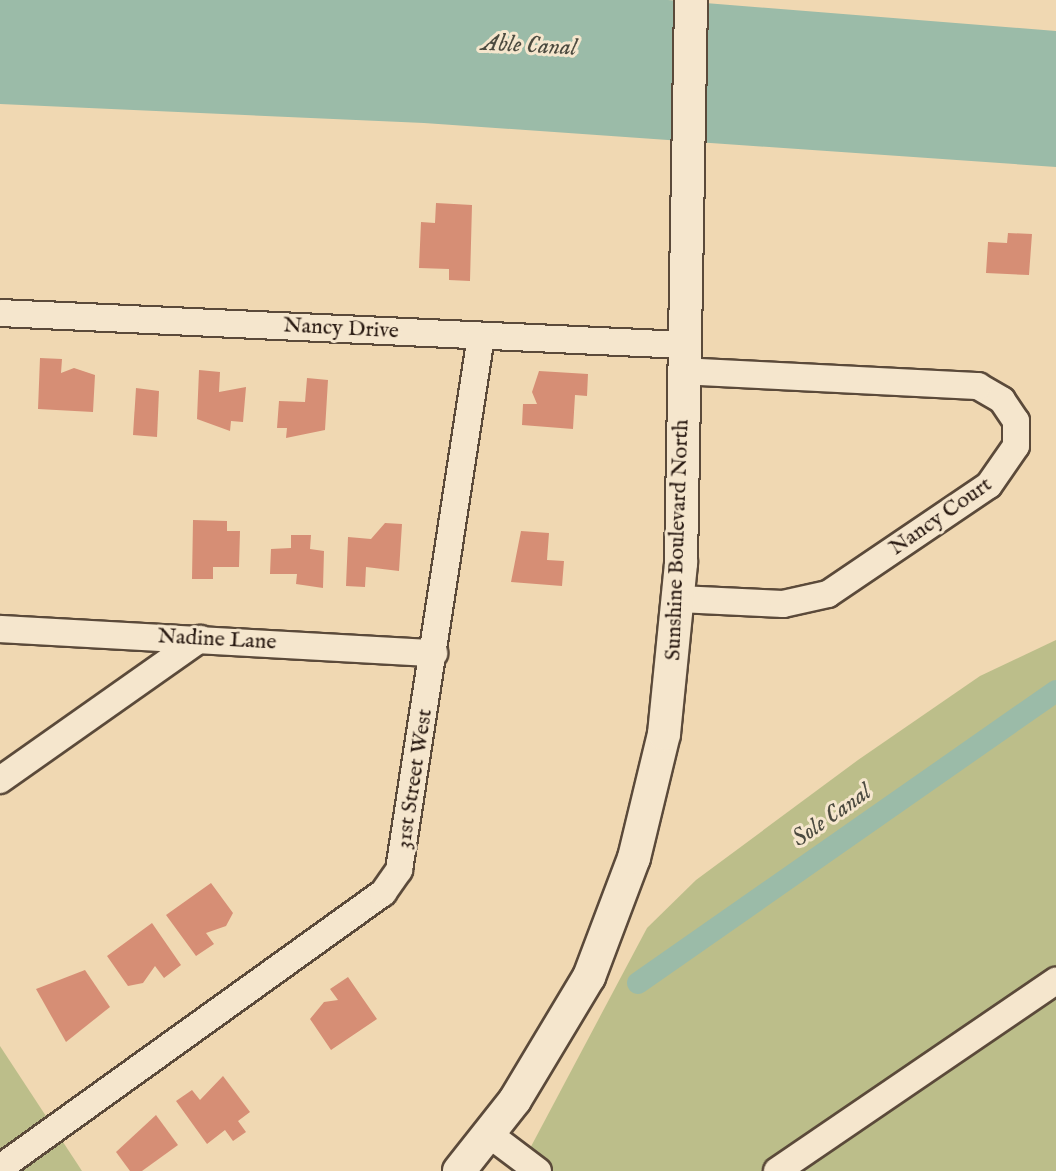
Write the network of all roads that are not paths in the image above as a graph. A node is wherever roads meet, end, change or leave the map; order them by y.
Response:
1 (691, 0) edge
2 (0, 313) edge
3 (481, 336) junction
4 (683, 358) junction
5 (679, 599) junction
6 (0, 629) edge
7 (200, 639) junction
8 (434, 653) junction
9 (0, 780) edge
10 (1056, 981) edge
11 (490, 1135) junction
12 (0, 1168) edge
13 (459, 1171) edge
14 (538, 1171) edge
15 (777, 1171) edge

1 - 4 street, Sunshine Boulevard North
2 - 3 street, Nancy Drive
3 - 4 street, Nancy Drive
3 - 8 street, 31st Street West
4 - 5 street, Sunshine Boulevard North
4 - 5 street, Nancy Court
5 - 11 street, Sunshine Boulevard North
6 - 7 street, Nadine Lane
7 - 8 street, Nadine Lane
7 - 9 street
8 - 12 street, 31st Street West
10 - 15 street
11 - 13 street, Sunshine Boulevard North
11 - 14 street

